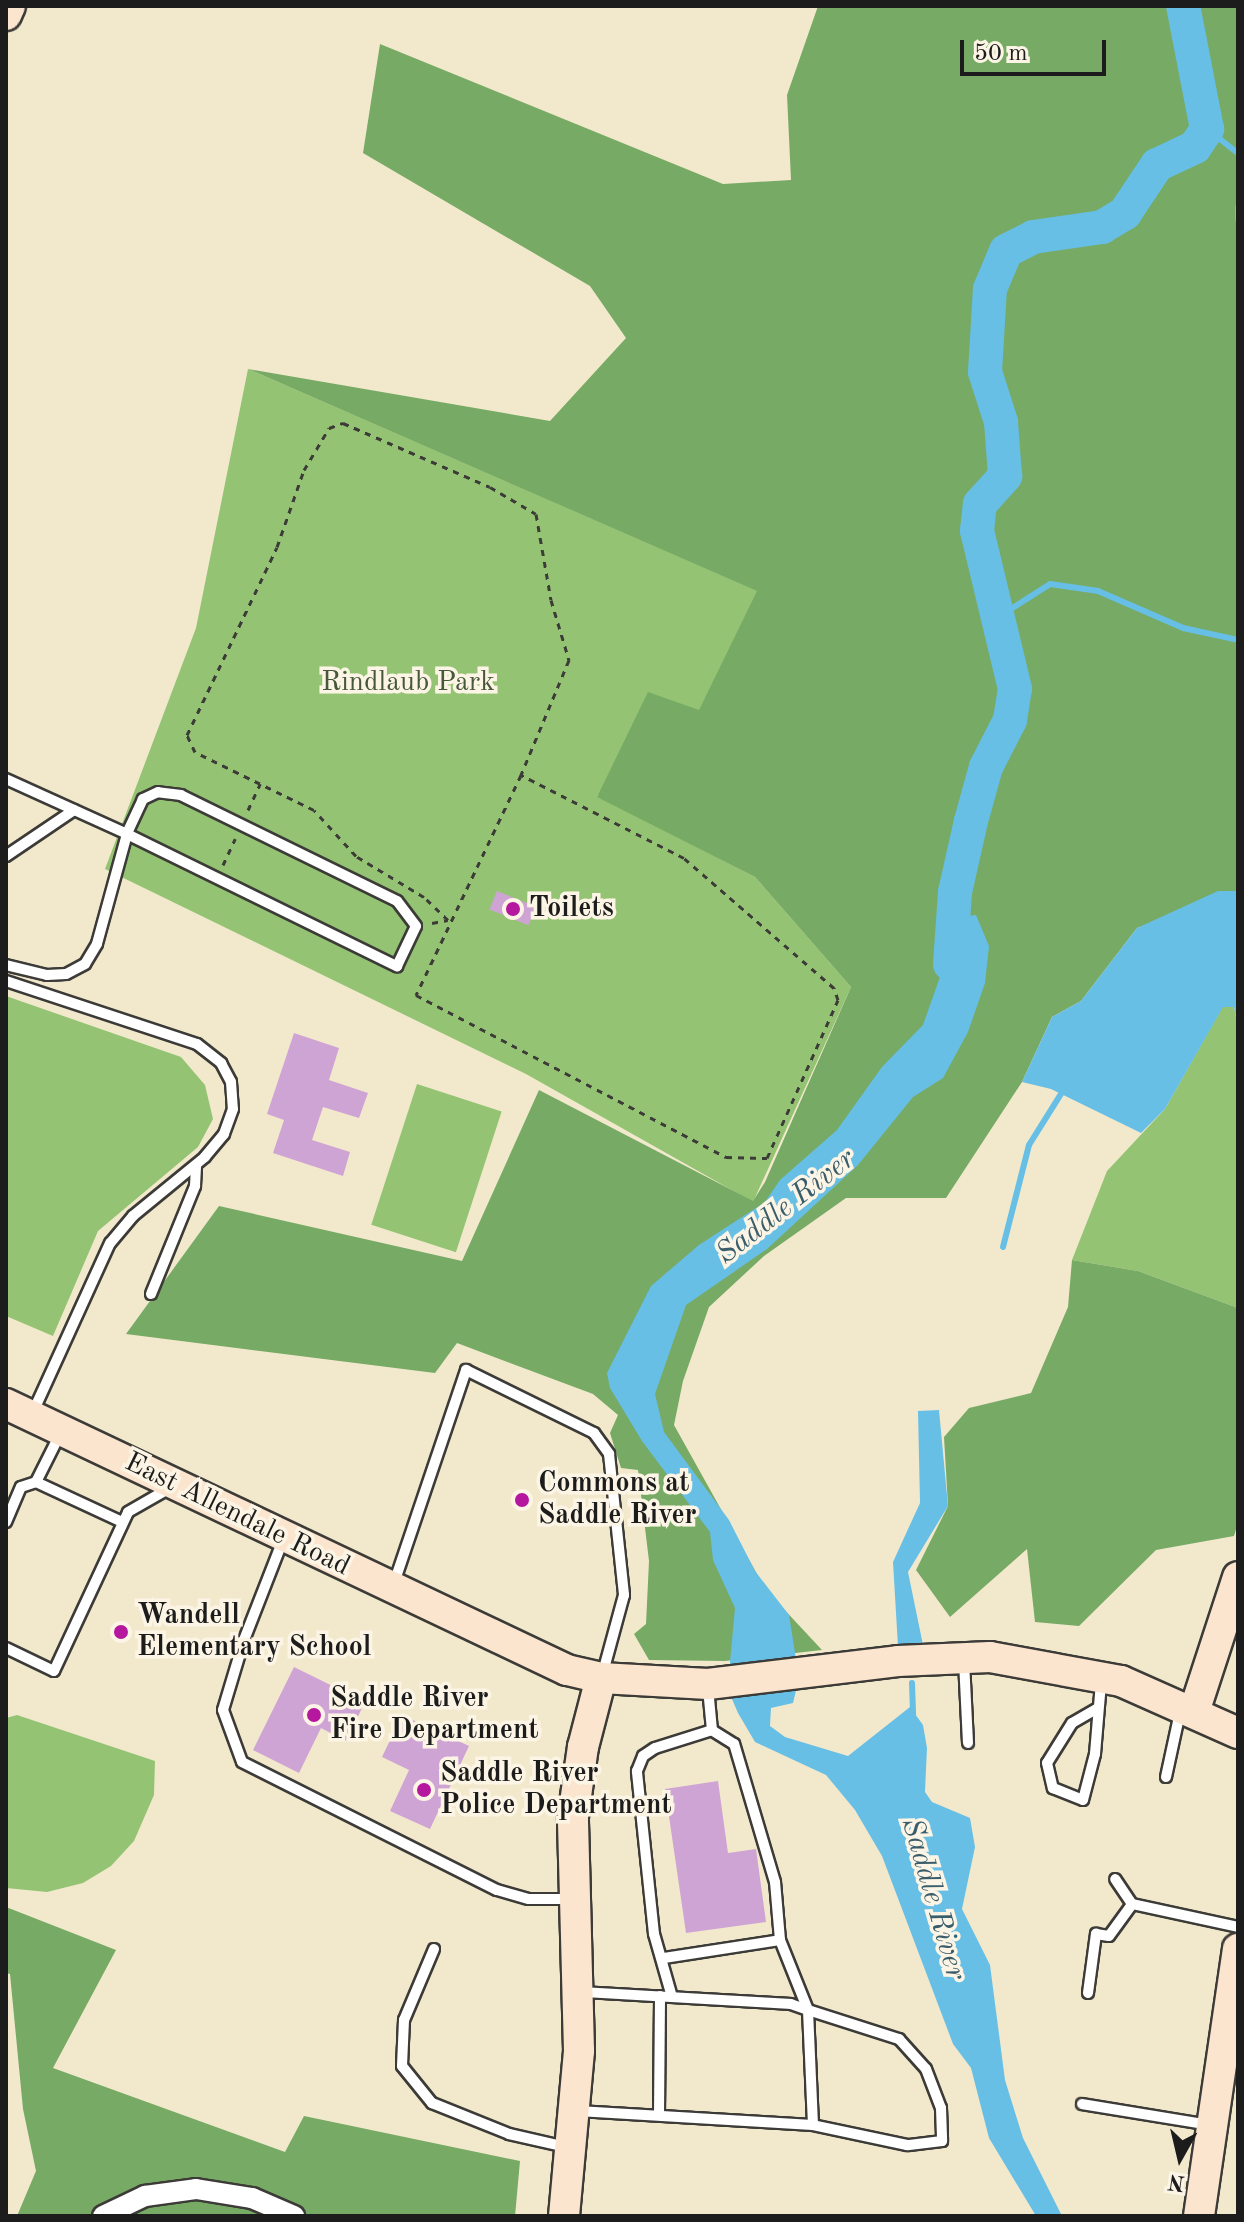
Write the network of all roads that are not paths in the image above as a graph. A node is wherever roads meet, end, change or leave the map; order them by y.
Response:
1 (10, 6) edge
2 (6, 15) edge
3 (6, 779) edge
4 (74, 810) junction
5 (127, 834) junction
6 (6, 856) edge
7 (6, 965) edge
8 (6, 981) edge
9 (196, 1165) junction
10 (151, 1294) dead end
11 (19, 1410) edge
12 (62, 1430) junction
13 (36, 1482) junction
14 (177, 1485) junction
15 (6, 1522) edge
16 (122, 1522) junction
17 (284, 1538) junction
18 (1238, 1577) edge
19 (391, 1591) junction
20 (6, 1648) edge
21 (963, 1657) junction
22 (1102, 1675) junction
23 (601, 1678) junction
24 (718, 1684) junction
25 (1098, 1708) junction
26 (1188, 1709) junction
27 (712, 1730) junction
28 (1238, 1733) edge
29 (968, 1743) dead end
30 (1166, 1777) dead end
31 (1115, 1879) dead end
32 (575, 1899) junction
33 (1132, 1904) junction
34 (1238, 1927) edge
35 (780, 1940) junction
36 (434, 1949) dead end
37 (1238, 1949) edge
38 (664, 1958) junction
39 (579, 1992) junction
40 (1088, 1993) dead end
41 (660, 1996) junction
42 (672, 1997) junction
43 (808, 2010) junction
44 (1082, 2104) dead end
45 (575, 2111) junction
46 (659, 2114) junction
47 (813, 2125) junction
48 (1212, 2126) junction
49 (572, 2148) junction
50 (103, 2216) edge
51 (294, 2216) edge
52 (564, 2216) edge
53 (1199, 2216) edge

1 - 2 main road
3 - 4 lane
4 - 5 lane
4 - 6 lane
5 - 5 lane
5 - 7 lane
8 - 9 lane
9 - 10 lane
9 - 11 lane
11 - 12 main road, East Allendale Road
12 - 13 lane
12 - 14 main road, East Allendale Road
13 - 15 lane
13 - 16 lane
14 - 16 lane
14 - 17 main road, East Allendale Road
16 - 20 lane
17 - 19 main road, East Allendale Road
17 - 32 lane
18 - 26 main road
19 - 23 main road, East Allendale Road
19 - 23 lane
21 - 22 main road
21 - 24 main road, East Allendale Road
21 - 29 lane
22 - 25 lane
22 - 26 main road
23 - 24 main road, East Allendale Road
23 - 32 main road
24 - 27 lane
25 - 25 lane
26 - 28 main road
26 - 30 lane
27 - 35 lane
27 - 38 lane
31 - 33 lane
32 - 39 main road
33 - 34 lane
33 - 40 lane
35 - 38 lane
35 - 43 lane
36 - 49 lane
37 - 48 main road
38 - 42 lane
39 - 41 lane
39 - 45 main road
41 - 42 lane
41 - 46 lane
42 - 43 lane
43 - 47 lane
43 - 47 lane
44 - 48 lane
45 - 46 lane
45 - 49 main road
46 - 47 lane
48 - 53 main road
49 - 52 main road
50 - 51 street

